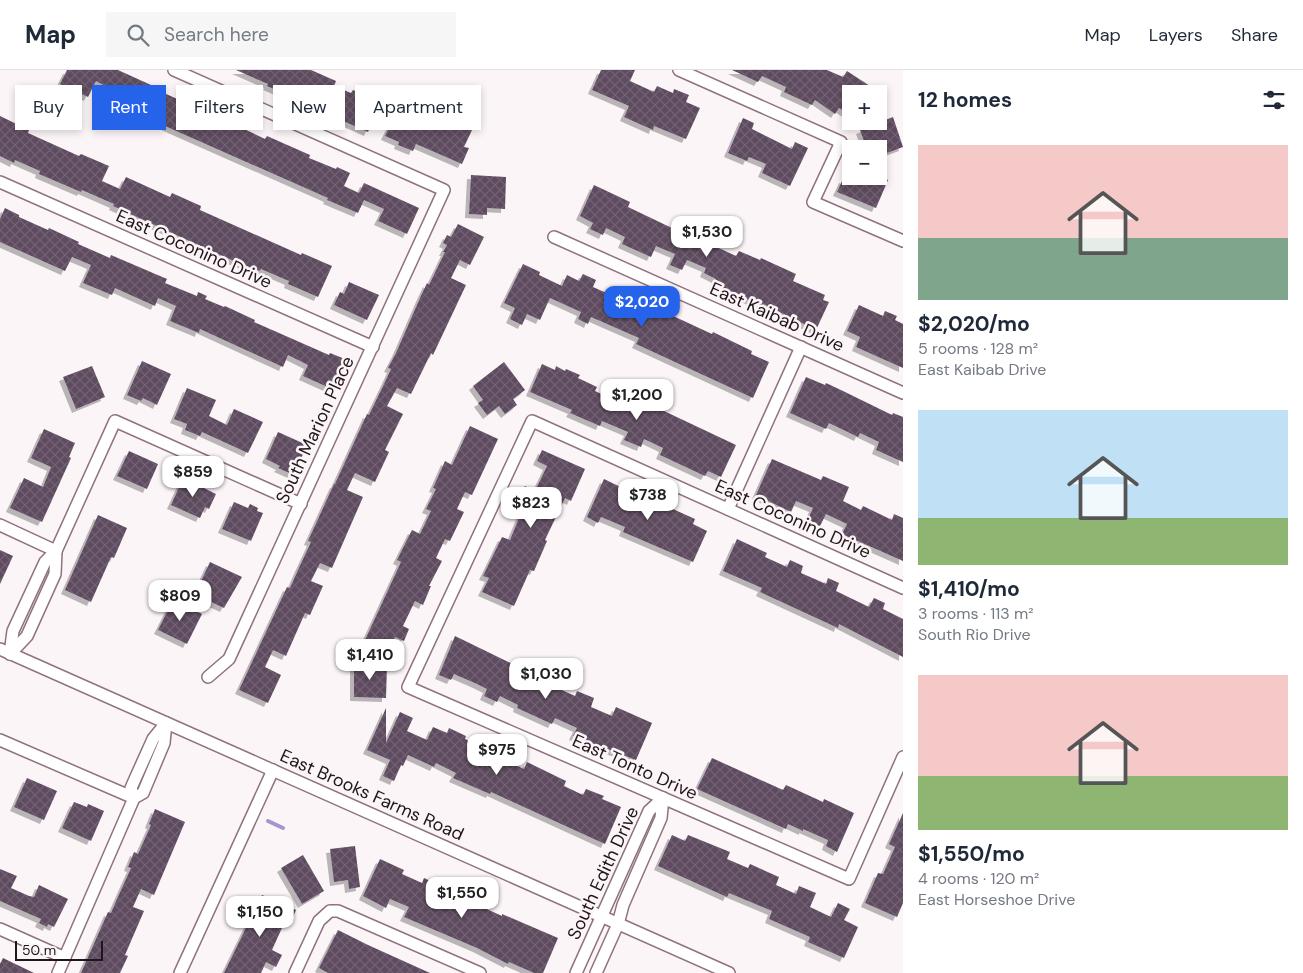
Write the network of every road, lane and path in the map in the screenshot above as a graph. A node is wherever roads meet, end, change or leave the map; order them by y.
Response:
1 (174, 70) edge
2 (679, 70) edge
3 (0, 182) edge
4 (554, 237) dead end
5 (903, 241) edge
6 (373, 347) junction
7 (800, 347) junction
8 (903, 393) edge
9 (301, 504) junction
10 (728, 510) junction
11 (0, 525) edge
12 (56, 551) junction
13 (903, 588) edge
14 (26, 602) junction
15 (40, 608) junction
16 (5, 652) edge
17 (208, 677) dead end
18 (408, 687) joint
19 (166, 723) junction
20 (0, 740) edge
21 (903, 757) edge
22 (139, 769) junction
23 (273, 770) junction
24 (151, 774) junction
25 (134, 798) junction
26 (663, 798) junction
27 (630, 854) junction
28 (643, 860) junction
29 (602, 916) junction
30 (618, 924) junction
31 (0, 929) edge
32 (65, 958) junction
33 (580, 972) edge
34 (58, 973) edge
35 (180, 973) edge
36 (295, 973) edge
37 (480, 973) edge
38 (596, 973) edge
39 (729, 973) edge

1 - 6 street, South Marion Place
2 - 5 street
3 - 6 street, East Coconino Drive
4 - 7 street, East Kaibab Drive
6 - 9 street, South Marion Place
7 - 8 street, East Kaibab Drive
7 - 10 street
9 - 12 street
9 - 17 street, South Marion Place
10 - 13 street, East Coconino Drive
10 - 18 street, East Coconino Drive
11 - 12 street
12 - 14 street
12 - 15 street
14 - 15 street
14 - 16 street
15 - 16 street
16 - 19 street, East Brooks Farms Road
18 - 26 street, East Tonto Drive
19 - 22 street
19 - 23 street, East Brooks Farms Road
19 - 24 street
20 - 25 street
21 - 26 street, East Tonto Drive
22 - 24 street
22 - 25 street
23 - 29 street, East Brooks Farms Road
23 - 35 street
24 - 25 street
25 - 32 street
26 - 27 street, South Edith Drive
26 - 28 street, South Edith Drive
27 - 28 street
27 - 29 street, South Edith Drive
28 - 30 street, South Edith Drive
29 - 30 street, East Brooks Farms Road
29 - 33 street, South Edith Drive
30 - 38 street, South Edith Drive
30 - 39 street, East Brooks Farms Road
31 - 32 street
32 - 34 street
36 - 37 street

